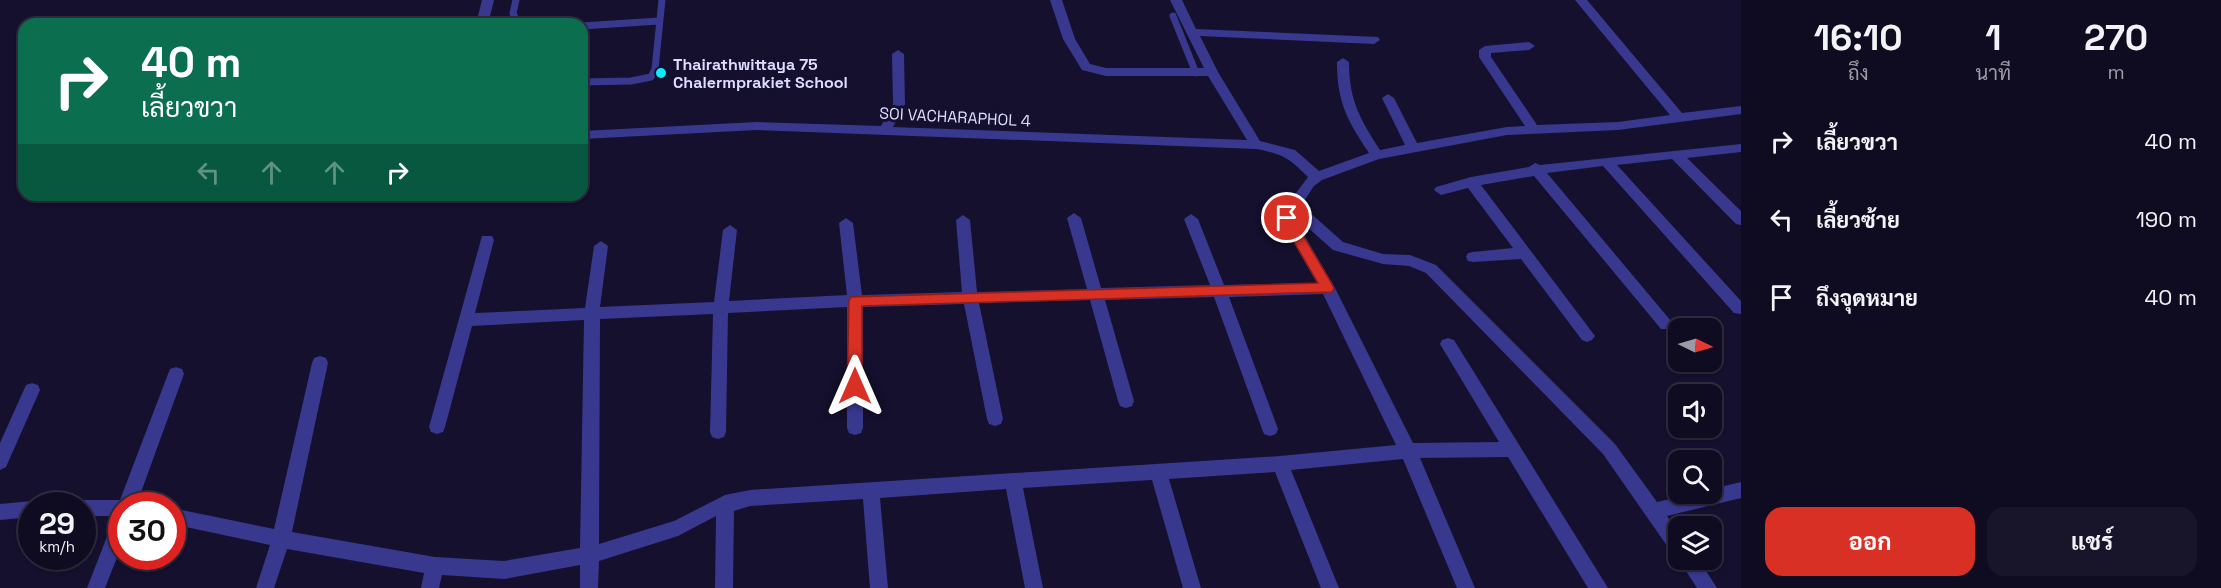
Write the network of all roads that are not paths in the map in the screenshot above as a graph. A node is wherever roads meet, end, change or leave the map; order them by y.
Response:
1 (488, 0) edge
2 (516, 0) edge
3 (662, 0) edge
4 (1056, 0) edge
5 (1176, 0) edge
6 (1581, 0) edge
7 (1173, 16) dead end
8 (484, 18) edge
9 (515, 18) edge
10 (659, 21) junction
11 (588, 26) edge
12 (1192, 32) junction
13 (1374, 40) dead end
14 (1529, 46) dead end
15 (898, 54) dead end
16 (1343, 62) dead end
17 (1196, 72) junction
18 (1212, 72) junction
19 (588, 82) edge
20 (1388, 98) dead end
21 (1741, 110) edge
22 (1678, 118) junction
23 (885, 130) junction
24 (1534, 130) junction
25 (588, 135) edge
26 (1256, 145) junction
27 (1413, 148) junction
28 (1741, 148) edge
29 (1675, 154) junction
30 (1377, 155) junction
31 (1606, 161) junction
32 (1535, 168) junction
33 (1317, 177) junction
34 (1471, 182) junction
35 (1441, 190) dead end
36 (1074, 218) dead end
37 (1287, 218) dead end
38 (1191, 219) dead end
39 (963, 220) dead end
40 (1741, 220) edge
41 (846, 223) dead end
42 (730, 230) dead end
43 (487, 240) dead end
44 (601, 246) dead end
45 (1525, 253) junction
46 (1473, 257) dead end
47 (1328, 288) junction
48 (1219, 290) junction
49 (1095, 294) junction
50 (970, 298) junction
51 (855, 301) junction
52 (721, 306) junction
53 (1739, 309) dead end
54 (592, 314) junction
55 (466, 320) junction
56 (1665, 325) dead end
57 (1587, 336) dead end
58 (1448, 344) dead end
59 (320, 363) dead end
60 (177, 374) dead end
61 (32, 390) dead end
62 (1126, 400) dead end
63 (995, 418) dead end
64 (437, 428) dead end
65 (855, 428) dead end
66 (1270, 429) dead end
67 (718, 432) dead end
68 (1513, 449) junction
69 (1408, 451) junction
70 (0, 462) edge
71 (1280, 464) junction
72 (1158, 471) junction
73 (1012, 481) junction
74 (871, 490) junction
75 (1741, 490) edge
76 (132, 492) edge
77 (725, 503) junction
78 (18, 510) edge
79 (1653, 511) junction
80 (0, 512) edge
81 (186, 519) edge
82 (1668, 533) edge
83 (281, 539) junction
84 (590, 555) junction
85 (108, 557) edge
86 (435, 566) junction
87 (1695, 570) edge
88 (96, 588) edge
89 (265, 588) edge
90 (430, 588) edge
91 (589, 588) edge
92 (724, 588) edge
93 (879, 588) edge
94 (1034, 588) edge
95 (1192, 588) edge
96 (1330, 588) edge
97 (1466, 588) edge
98 (1599, 588) edge
99 (1708, 588) edge

1 - 8 street
2 - 9 lane
3 - 10 lane
4 - 17 street
5 - 12 street
6 - 22 street
7 - 17 lane
10 - 11 lane
10 - 19 lane
12 - 13 street
12 - 18 street
14 - 24 street
15 - 23 street
16 - 30 street
17 - 18 street
18 - 26 street
20 - 27 street
21 - 22 street
22 - 24 street
23 - 25 street, SOI VACHARAPHOL 4
23 - 26 street, SOI VACHARAPHOL 4
24 - 27 street
26 - 33 street, SOI VACHARAPHOL 4
27 - 30 street
28 - 29 street
29 - 31 street
29 - 40 street
30 - 33 street
31 - 32 street
31 - 53 street
32 - 34 street
32 - 56 street
33 - 79 street
34 - 35 street
34 - 45 street
36 - 49 street
37 - 47 street
38 - 48 street
39 - 50 street
41 - 51 street
42 - 52 street
43 - 55 street
44 - 54 street
45 - 46 street
45 - 57 street
47 - 48 street
47 - 69 street
48 - 49 street
48 - 66 street
49 - 50 street
49 - 62 street
50 - 51 street
50 - 63 street
51 - 52 street
51 - 65 street
52 - 54 street
52 - 67 street
54 - 55 street
54 - 84 street
55 - 64 street
58 - 68 street
59 - 83 street
60 - 76 street
61 - 70 street
68 - 69 street
68 - 98 street
69 - 71 street
69 - 97 street
71 - 72 street
71 - 96 street
72 - 73 street
72 - 95 street
73 - 74 street
73 - 94 street
74 - 77 street
74 - 93 street
75 - 79 street
77 - 84 street
77 - 92 street
78 - 80 street
79 - 82 street
81 - 83 street
83 - 86 street
83 - 89 street
84 - 86 street
84 - 91 street
85 - 88 street
86 - 90 street
87 - 99 street

